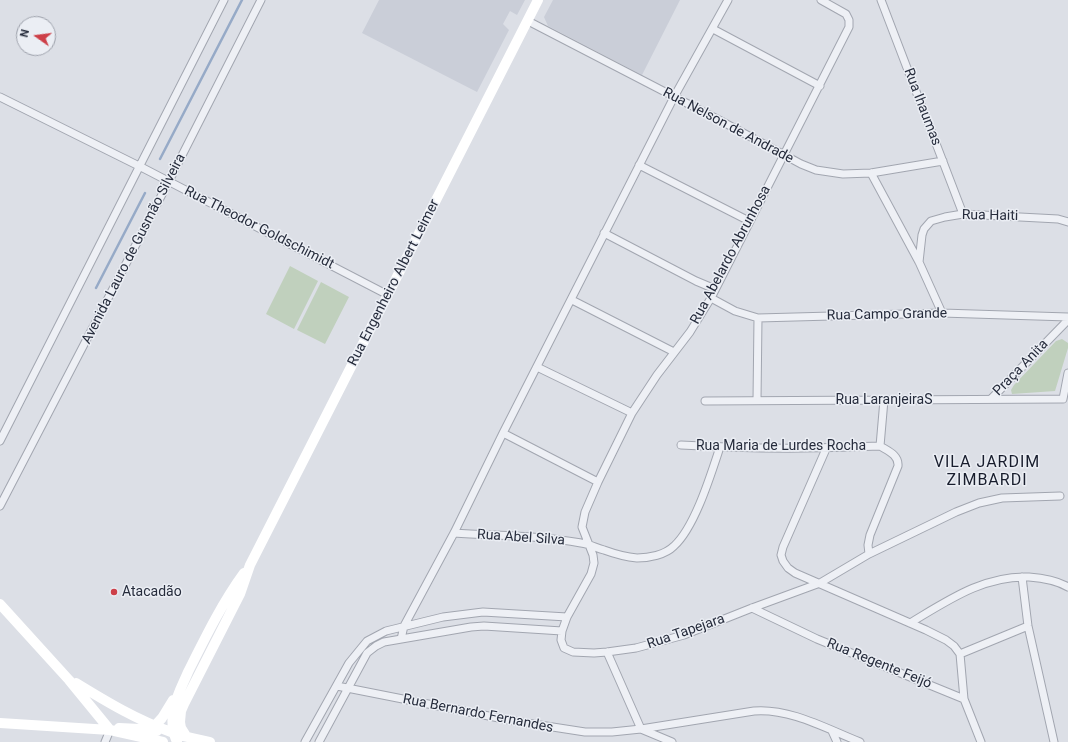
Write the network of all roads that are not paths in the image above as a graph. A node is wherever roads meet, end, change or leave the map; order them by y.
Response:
1 (224, 0) edge
2 (261, 0) edge
3 (538, 0) edge
4 (728, 0) edge
5 (821, 0) edge
6 (881, 0) edge
7 (528, 21) junction
8 (713, 29) junction
9 (820, 86) junction
10 (0, 97) edge
11 (674, 97) junction
12 (784, 154) junction
13 (943, 161) junction
14 (639, 165) junction
15 (141, 167) junction
16 (871, 173) junction
17 (169, 181) junction
18 (963, 214) junction
19 (749, 221) junction
20 (1068, 222) edge
21 (604, 233) junction
22 (918, 262) junction
23 (715, 289) junction
24 (388, 295) junction
25 (711, 298) junction
26 (572, 300) junction
27 (942, 313) junction
28 (1068, 317) edge
29 (758, 318) junction
30 (1068, 320) edge
31 (674, 352) junction
32 (537, 367) junction
33 (1068, 373) edge
34 (991, 399) junction
35 (757, 400) junction
36 (884, 400) junction
37 (705, 401) dead end
38 (1065, 402) edge
39 (632, 413) junction
40 (503, 433) junction
41 (0, 441) edge
42 (681, 445) dead end
43 (880, 446) junction
44 (720, 447) junction
45 (826, 449) junction
46 (598, 482) junction
47 (2, 495) edge
48 (1060, 496) dead end
49 (0, 506) edge
50 (454, 533) junction
51 (588, 544) junction
52 (868, 554) junction
53 (250, 565) junction
54 (1022, 577) junction
55 (820, 583) junction
56 (1068, 587) edge
57 (0, 604) edge
58 (752, 608) junction
59 (567, 617) junction
60 (910, 623) junction
61 (404, 626) junction
62 (1028, 626) junction
63 (562, 631) junction
64 (401, 639) junction
65 (608, 652) junction
66 (960, 654) junction
67 (70, 680) junction
68 (181, 686) junction
69 (337, 686) junction
70 (347, 688) junction
71 (964, 699) junction
72 (0, 723) edge
73 (153, 728) junction
74 (641, 729) junction
75 (110, 730) junction
76 (832, 731) junction
77 (186, 736) junction
78 (175, 738) edge
79 (105, 742) edge
80 (163, 742) edge
81 (210, 742) edge
82 (305, 742) edge
83 (319, 742) edge
84 (672, 742) edge
85 (837, 742) edge
86 (860, 742) edge
87 (981, 742) edge
88 (1054, 742) edge

1 - 15 street
2 - 17 street, Avenida Lauro de Gusmão Silveira
3 - 7 street, Rua Engenheiro Albert Leimer
4 - 8 street
5 - 9 street, Rua Abelardo Abrunhosa
6 - 13 street, Rua Ihaumas
7 - 11 street, Rua Nelson de Andrade
7 - 24 street, Rua Engenheiro Albert Leimer
8 - 9 street
8 - 11 street
9 - 12 street, Rua Abelardo Abrunhosa
10 - 15 street, Rua Theodor Goldschimidt
11 - 12 street, Rua Nelson de Andrade
11 - 14 street
12 - 16 street, Rua Nelson de Andrade
12 - 19 street, Rua Abelardo Abrunhosa
13 - 16 street, Rua Nelson de Andrade
13 - 18 street, Rua Ihaumas
14 - 19 street
14 - 21 street
15 - 17 street, Rua Theodor Goldschimidt
15 - 41 street
16 - 22 street
17 - 24 street, Rua Theodor Goldschimidt
17 - 47 street, Avenida Lauro de Gusmão Silveira
18 - 20 street, Rua Haiti
18 - 22 street, Rua Haiti
19 - 23 street, Rua Abelardo Abrunhosa
21 - 23 street
21 - 26 street
22 - 27 street
23 - 25 street, Rua Abelardo Abrunhosa
24 - 53 street, Rua Engenheiro Albert Leimer
25 - 29 street, Rua Campo Grande
25 - 31 street, Rua Abelardo Abrunhosa
26 - 31 street
26 - 32 street
27 - 28 street, Rua Campo Grande
27 - 29 street, Rua Campo Grande
29 - 35 street
30 - 34 street, Praça Anita
31 - 39 street, Rua Abelardo Abrunhosa
32 - 39 street
32 - 40 street
33 - 38 street
34 - 36 street, Rua LaranjeiraS
34 - 38 street, Rua LaranjeiraS
35 - 36 street, Rua LaranjeiraS
35 - 37 street, Rua LaranjeiraS
36 - 43 street
39 - 46 street, Rua Abelardo Abrunhosa
40 - 46 street
40 - 50 street
42 - 44 street, Rua Maria de Lurdes Rocha
43 - 45 street, Rua Maria de Lurdes Rocha
43 - 52 street
44 - 45 street, Rua Maria de Lurdes Rocha
44 - 51 street, Rua Abel Silva
45 - 55 street
46 - 51 street, Rua Abelardo Abrunhosa
47 - 49 street, Avenida Lauro de Gusmão Silveira
48 - 52 street, Rua Tapejara
50 - 51 street, Rua Abel Silva
50 - 61 street
51 - 59 street, Rua Abelardo Abrunhosa
52 - 55 street, Rua Tapejara
53 - 68 street, Rua Engenheiro Albert Leimer
53 - 77 street, Rua Engenheiro Albert Leimer
54 - 56 street
54 - 60 street
54 - 62 street
55 - 58 street, Rua Tapejara
55 - 60 street
57 - 67 street
58 - 65 street, Rua Tapejara
58 - 71 street, Rua Regente Feijó
59 - 61 street
59 - 63 street, Rua Abelardo Abrunhosa
60 - 66 street
61 - 64 street
61 - 69 street
62 - 66 street
62 - 88 street
63 - 64 street
63 - 65 street, Rua Tapejara
64 - 70 street
65 - 74 street
66 - 71 street
67 - 73 street
67 - 75 street
68 - 73 street
68 - 78 street, Rua Engenheiro Albert Leimer
69 - 70 street, Rua Bernardo Fernandes
69 - 82 street
70 - 74 street, Rua Bernardo Fernandes
70 - 83 street
71 - 87 street
72 - 75 street
73 - 75 street
73 - 78 street
74 - 76 street, Rua Bernardo Fernandes
74 - 84 street
75 - 79 street
75 - 80 street
76 - 85 street
76 - 86 street, Rua Bernardo Fernandes
77 - 78 street
77 - 81 street

